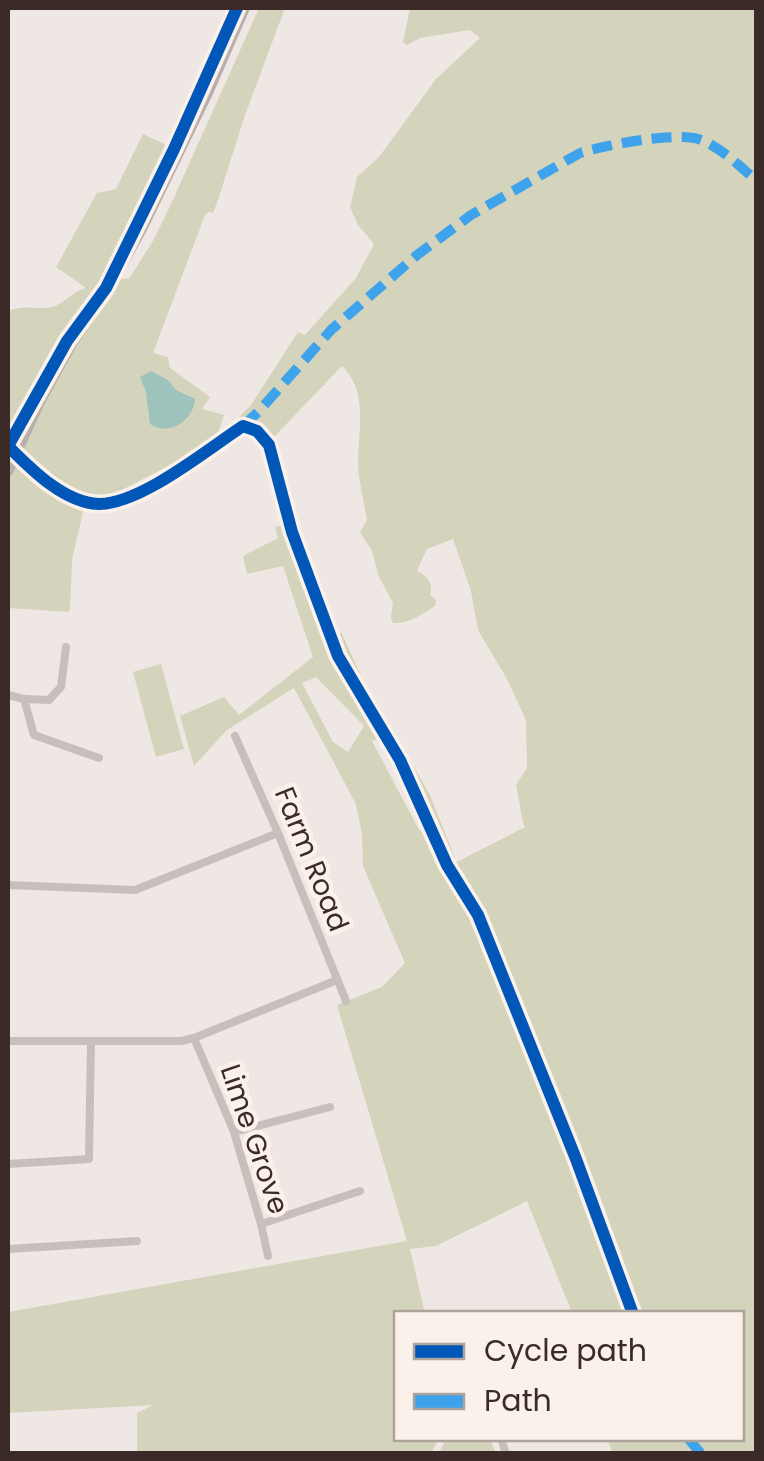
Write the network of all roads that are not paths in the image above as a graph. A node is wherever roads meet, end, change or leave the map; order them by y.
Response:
1 (245, 8) edge
2 (16, 454) junction
3 (8, 472) edge
4 (119, 500) dead end
5 (66, 648) dead end
6 (8, 694) edge
7 (24, 698) junction
8 (235, 736) dead end
9 (99, 758) dead end
10 (278, 833) junction
11 (8, 885) edge
12 (337, 980) junction
13 (346, 1000) dead end
14 (194, 1038) junction
15 (8, 1041) edge
16 (91, 1042) junction
17 (330, 1107) dead end
18 (234, 1132) junction
19 (8, 1164) edge
20 (360, 1191) dead end
21 (261, 1224) junction
22 (137, 1241) dead end
23 (8, 1249) edge
24 (268, 1256) dead end

1 - 2 main road
2 - 3 main road
2 - 4 street
5 - 7 street
6 - 7 street
7 - 9 street
8 - 10 street, Farm Road
10 - 11 street
10 - 12 street, Farm Road
12 - 13 street, Farm Road
12 - 14 street
14 - 16 street
14 - 18 street, Lime Grove
15 - 16 street
16 - 19 street
17 - 18 street
18 - 21 street, Lime Grove
20 - 21 street
21 - 24 street, Lime Grove
22 - 23 street

